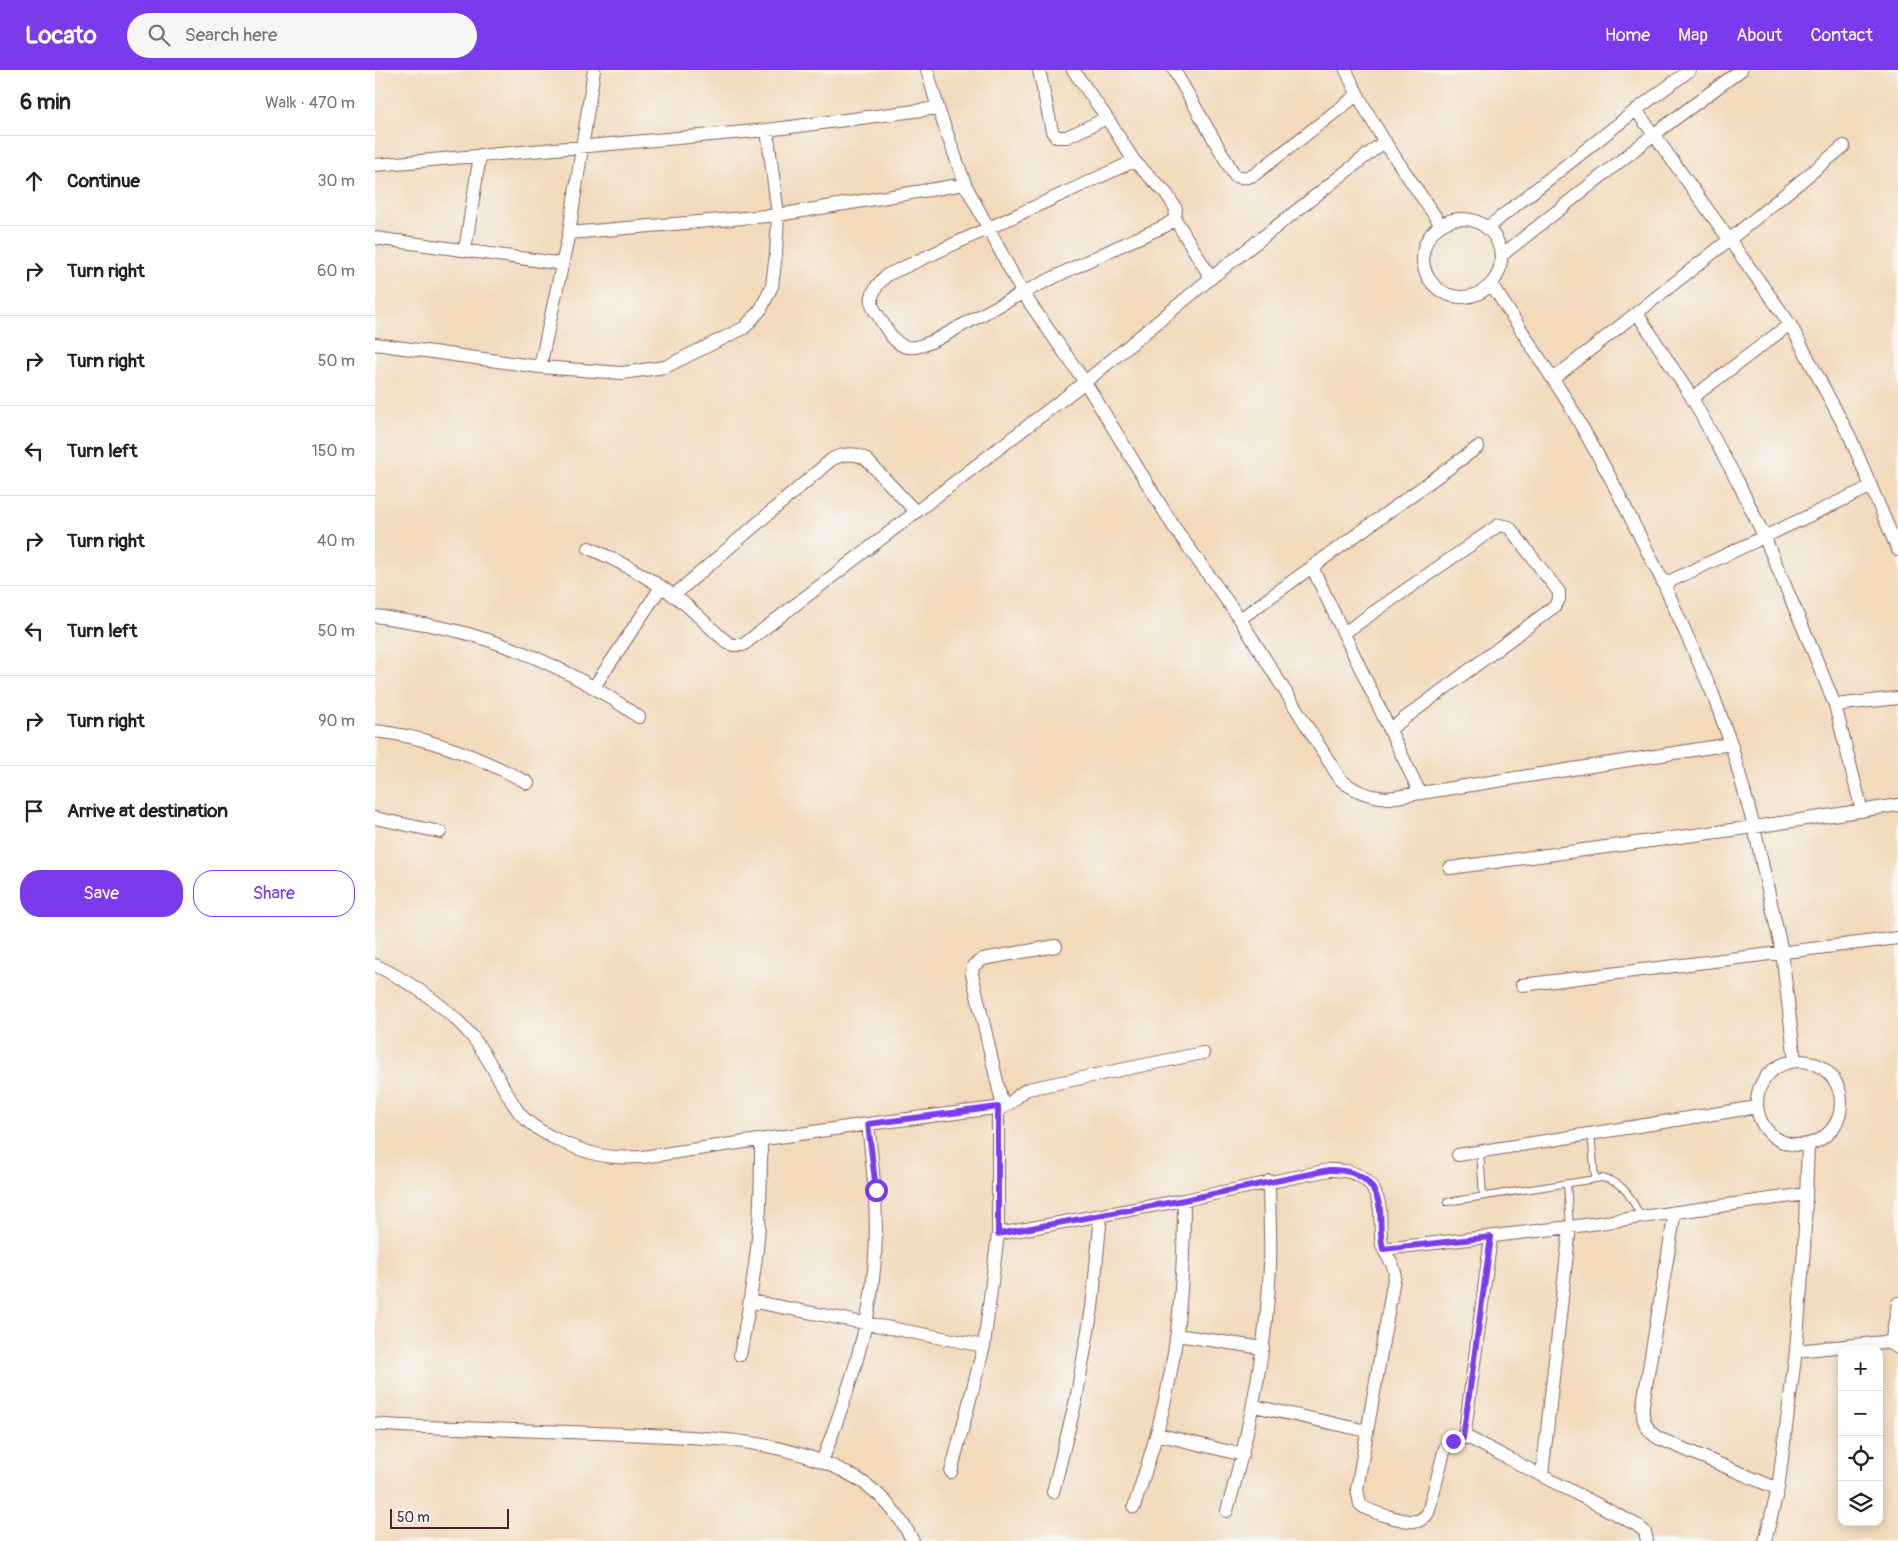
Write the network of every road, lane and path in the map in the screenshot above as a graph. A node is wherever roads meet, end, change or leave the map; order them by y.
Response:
1 (594, 70) edge
2 (927, 70) edge
3 (1039, 70) edge
4 (1073, 70) edge
5 (1173, 70) edge
6 (1346, 70) edge
7 (1690, 70) edge
8 (1741, 70) edge
9 (1357, 95) junction
10 (938, 108) junction
11 (1636, 110) junction
12 (1107, 118) junction
13 (767, 130) junction
14 (1653, 135) junction
15 (1385, 142) junction
16 (584, 146) junction
17 (1844, 146) dead end
18 (481, 155) junction
19 (1134, 161) junction
20 (375, 165) edge
21 (965, 184) junction
22 (778, 215) junction
23 (1175, 219) junction
24 (1441, 225) junction
25 (987, 228) junction
26 (1487, 228) junction
27 (569, 233) junction
28 (375, 238) edge
29 (1729, 240) junction
30 (465, 250) junction
31 (1501, 255) junction
32 (563, 264) junction
33 (1211, 278) junction
34 (1492, 285) junction
35 (1022, 292) junction
36 (1637, 314) junction
37 (1791, 324) junction
38 (375, 344) edge
39 (540, 367) junction
40 (1553, 379) junction
41 (1085, 382) junction
42 (1692, 398) junction
43 (1478, 447) dead end
44 (1870, 487) junction
45 (915, 511) junction
46 (1764, 536) junction
47 (589, 548) dead end
48 (1898, 550) edge
49 (1312, 567) junction
50 (1664, 584) junction
51 (661, 587) junction
52 (673, 596) junction
53 (375, 616) edge
54 (1240, 619) junction
55 (1344, 634) junction
56 (594, 687) junction
57 (1898, 698) edge
58 (1835, 706) junction
59 (639, 716) dead end
60 (1389, 730) junction
61 (375, 731) edge
62 (1731, 744) junction
63 (528, 783) dead end
64 (1419, 793) junction
65 (1898, 806) edge
66 (1862, 811) junction
67 (375, 818) edge
68 (1754, 827) junction
69 (440, 832) dead end
70 (1450, 868) dead end
71 (1898, 938) edge
72 (1056, 946) dead end
73 (1782, 952) junction
74 (375, 965) edge
75 (1522, 985) dead end
76 (1203, 1053) dead end
77 (1795, 1061) junction
78 (1001, 1107) junction
79 (1757, 1107) junction
80 (868, 1124) junction
81 (1591, 1133) junction
82 (761, 1140) junction
83 (1808, 1145) junction
84 (1480, 1151) junction
85 (1458, 1155) dead end
86 (1595, 1178) junction
87 (1269, 1181) junction
88 (1567, 1182) junction
89 (1806, 1194) junction
90 (1483, 1196) junction
91 (1184, 1200) junction
92 (1447, 1202) dead end
93 (1675, 1212) junction
94 (1101, 1215) junction
95 (1641, 1217) junction
96 (1570, 1227) junction
97 (998, 1234) junction
98 (1491, 1237) junction
99 (1383, 1249) junction
100 (750, 1301) junction
101 (1898, 1303) edge
102 (867, 1324) junction
103 (1177, 1335) junction
104 (1895, 1340) edge
105 (983, 1346) junction
106 (1263, 1348) junction
107 (1797, 1351) junction
108 (740, 1355) dead end
109 (1254, 1406) junction
110 (375, 1424) edge
111 (1367, 1431) junction
112 (1157, 1434) junction
113 (1463, 1438) junction
114 (1243, 1455) junction
115 (822, 1462) junction
116 (951, 1472) dead end
117 (1542, 1475) junction
118 (1778, 1489) junction
119 (1053, 1492) dead end
120 (1134, 1507) dead end
121 (1227, 1511) dead end
122 (913, 1541) edge
123 (1647, 1541) edge
124 (1765, 1541) edge

1 - 16 street
2 - 10 street
3 - 12 street
4 - 12 street
5 - 9 street
6 - 9 street
7 - 11 street
8 - 14 street
9 - 15 street
10 - 13 street
10 - 21 street
11 - 14 street
11 - 26 street
12 - 19 street
13 - 16 street
13 - 22 street
14 - 29 street
14 - 31 street
15 - 24 street
15 - 33 street
16 - 18 street
16 - 27 street
17 - 29 street
18 - 20 street
18 - 30 street
19 - 23 street
19 - 25 street
21 - 22 street
21 - 25 street
22 - 27 street
22 - 39 street
23 - 33 street
23 - 35 street
24 - 26 street
24 - 34 street
25 - 35 street
25 - 35 street
26 - 31 street
27 - 32 street
28 - 30 street
29 - 36 street
29 - 37 street
30 - 32 street
31 - 34 street
32 - 39 street
33 - 41 street
34 - 40 street
35 - 41 street
36 - 40 street
36 - 42 street
37 - 42 street
37 - 44 street
38 - 39 street
40 - 50 street
41 - 45 street
41 - 54 street
42 - 46 street
43 - 49 street
44 - 46 street
44 - 48 street
45 - 52 street
45 - 52 street
46 - 50 street
46 - 58 street
47 - 51 street
49 - 54 street
49 - 55 street
50 - 62 street
51 - 52 street
51 - 56 street
53 - 56 street
54 - 64 street
55 - 60 street
55 - 60 street
56 - 59 street
57 - 58 street
58 - 66 street
60 - 64 street
61 - 63 street
62 - 64 street
62 - 68 street
65 - 66 street
66 - 68 street
67 - 69 street
68 - 70 street
68 - 73 street
71 - 73 street
72 - 78 street
73 - 75 street
73 - 77 street
74 - 82 street
76 - 78 street
77 - 79 street
77 - 83 street
78 - 80 street
78 - 97 street
79 - 81 street
79 - 83 street
80 - 82 street
80 - 102 street
81 - 84 street
81 - 86 lane
82 - 100 street
83 - 89 street
84 - 85 street
84 - 90 lane
86 - 88 lane
86 - 95 lane
87 - 91 street
87 - 99 street
87 - 106 street
88 - 90 lane
88 - 96 lane
89 - 93 street
89 - 107 street
90 - 92 lane
91 - 94 street
91 - 103 street
93 - 95 street
93 - 118 street
94 - 97 street
94 - 119 street
95 - 96 street
96 - 98 street
96 - 117 street
97 - 105 street
98 - 99 street
98 - 113 street
99 - 111 street
100 - 102 street
100 - 108 street
101 - 104 street
102 - 105 street
102 - 115 street
103 - 106 street
103 - 112 street
104 - 107 street
105 - 116 street
106 - 109 street
107 - 118 street
109 - 111 street
109 - 114 street
110 - 115 street
111 - 113 street
112 - 114 street
112 - 120 street
113 - 117 street
114 - 121 street
115 - 122 street
117 - 123 street
118 - 124 street

